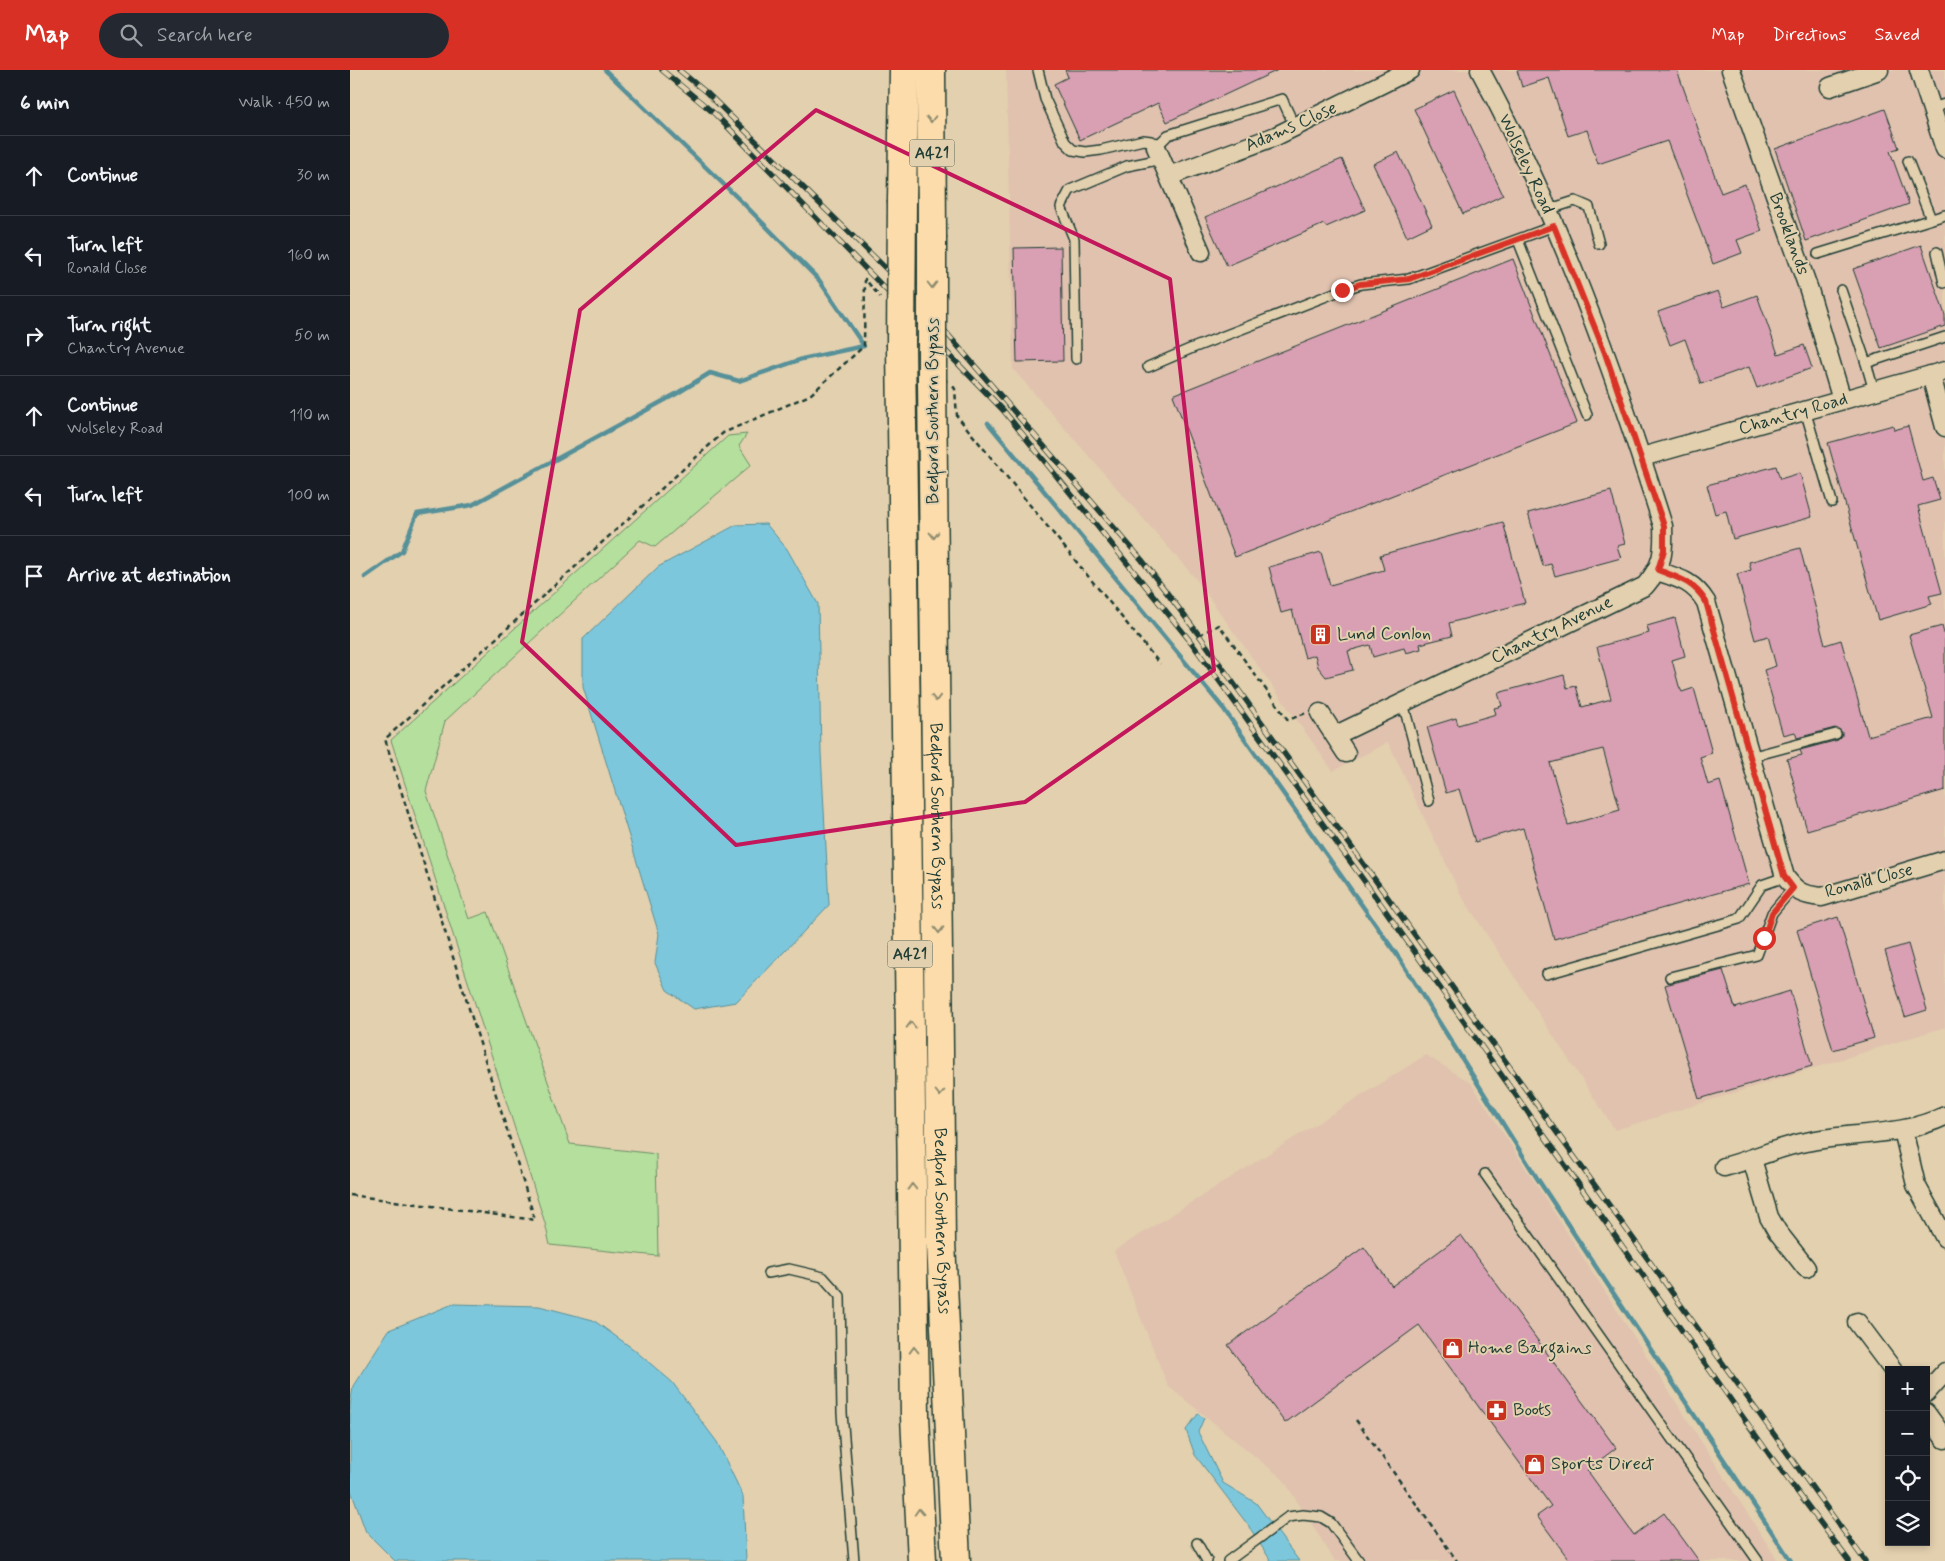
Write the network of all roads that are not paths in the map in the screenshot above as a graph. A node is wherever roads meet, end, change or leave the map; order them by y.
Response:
1 (904, 70) edge
2 (931, 70) edge
3 (1038, 70) edge
4 (1410, 70) edge
5 (1480, 70) edge
6 (1731, 70) edge
7 (1879, 70) edge
8 (1919, 70) edge
9 (1830, 87) dead end
10 (1938, 106) edge
11 (1295, 127) junction
12 (1945, 149) edge
13 (1159, 153) junction
14 (1908, 161) dead end
15 (1169, 176) junction
16 (1547, 210) junction
17 (1945, 215) edge
18 (1931, 219) junction
19 (1554, 226) junction
20 (1518, 240) junction
21 (1599, 244) dead end
22 (1201, 252) dead end
23 (1937, 252) dead end
24 (1818, 254) dead end
25 (1945, 284) edge
26 (1841, 290) dead end
27 (1945, 337) edge
28 (1076, 359) dead end
29 (1866, 363) junction
30 (1148, 367) dead end
31 (1938, 373) edge
32 (1874, 391) junction
33 (1842, 400) junction
34 (1805, 410) junction
35 (1587, 415) dead end
36 (1945, 426) edge
37 (1642, 457) junction
38 (1832, 502) dead end
39 (1658, 570) junction
40 (1402, 703) junction
41 (1320, 713) road end
42 (1836, 734) dead end
43 (1336, 735) junction
44 (1346, 753) dead end
45 (1750, 758) junction
46 (1429, 801) dead end
47 (1945, 860) edge
48 (1789, 882) junction
49 (1548, 974) dead end
50 (1670, 977) dead end
51 (1945, 1116) edge
52 (1903, 1130) junction
53 (1752, 1159) junction
54 (1724, 1167) dead end
55 (1485, 1174) dead end
56 (1945, 1238) edge
57 (1806, 1268) dead end
58 (768, 1273) dead end
59 (1857, 1322) dead end
60 (1890, 1366) edge
61 (1945, 1372) edge
62 (1930, 1389) edge
63 (1930, 1418) edge
64 (1945, 1439) edge
65 (1197, 1543) dead end
66 (854, 1561) edge
67 (922, 1561) edge
68 (956, 1561) edge
69 (1207, 1561) edge
70 (1228, 1561) edge
71 (1359, 1561) edge
72 (1758, 1561) edge

67 -> 1 highway, Bedford Southern Bypass / A421, bridge
2 -> 68 highway, Bedford Southern Bypass / A421, bridge
3 - 13 lane
4 - 11 street, Adams Close
5 - 16 street, Wolseley Road
6 - 33 street, Brooklands
7 - 9 street
8 - 10 street
10 - 12 street
11 - 13 lane
11 - 15 street, Adams Close
13 - 15 street
13 - 28 lane
14 - 18 lane
15 - 22 street
16 - 19 street, Wolseley Road
16 - 21 lane
17 - 18 lane
18 - 24 lane
19 - 20 lane
19 - 37 street, Wolseley Road
20 - 30 lane
20 - 35 lane
23 - 25 lane
26 - 29 lane
27 - 29 lane
29 - 32 lane
31 - 32 street, Chantry Road
31 - 36 street
32 - 33 street, Chantry Road
33 - 34 street, Chantry Road
34 - 37 street, Chantry Road
34 - 38 lane
37 - 39 street, Chantry Avenue
39 - 40 street, Chantry Avenue
39 - 45 street
40 - 43 street, Chantry Avenue
40 - 46 lane
41 - 43 street
42 - 45 lane
43 - 44 street
45 - 48 street
47 - 48 street, Ronald Close
48 - 49 lane
48 - 50 lane
51 - 52 street
52 - 53 street
52 - 56 street
53 - 54 street
53 - 57 street
55 - 72 lane
58 - 66 lane
59 - 60 street
61 - 62 street
63 - 64 street
65 - 69 lane
70 - 71 lane

